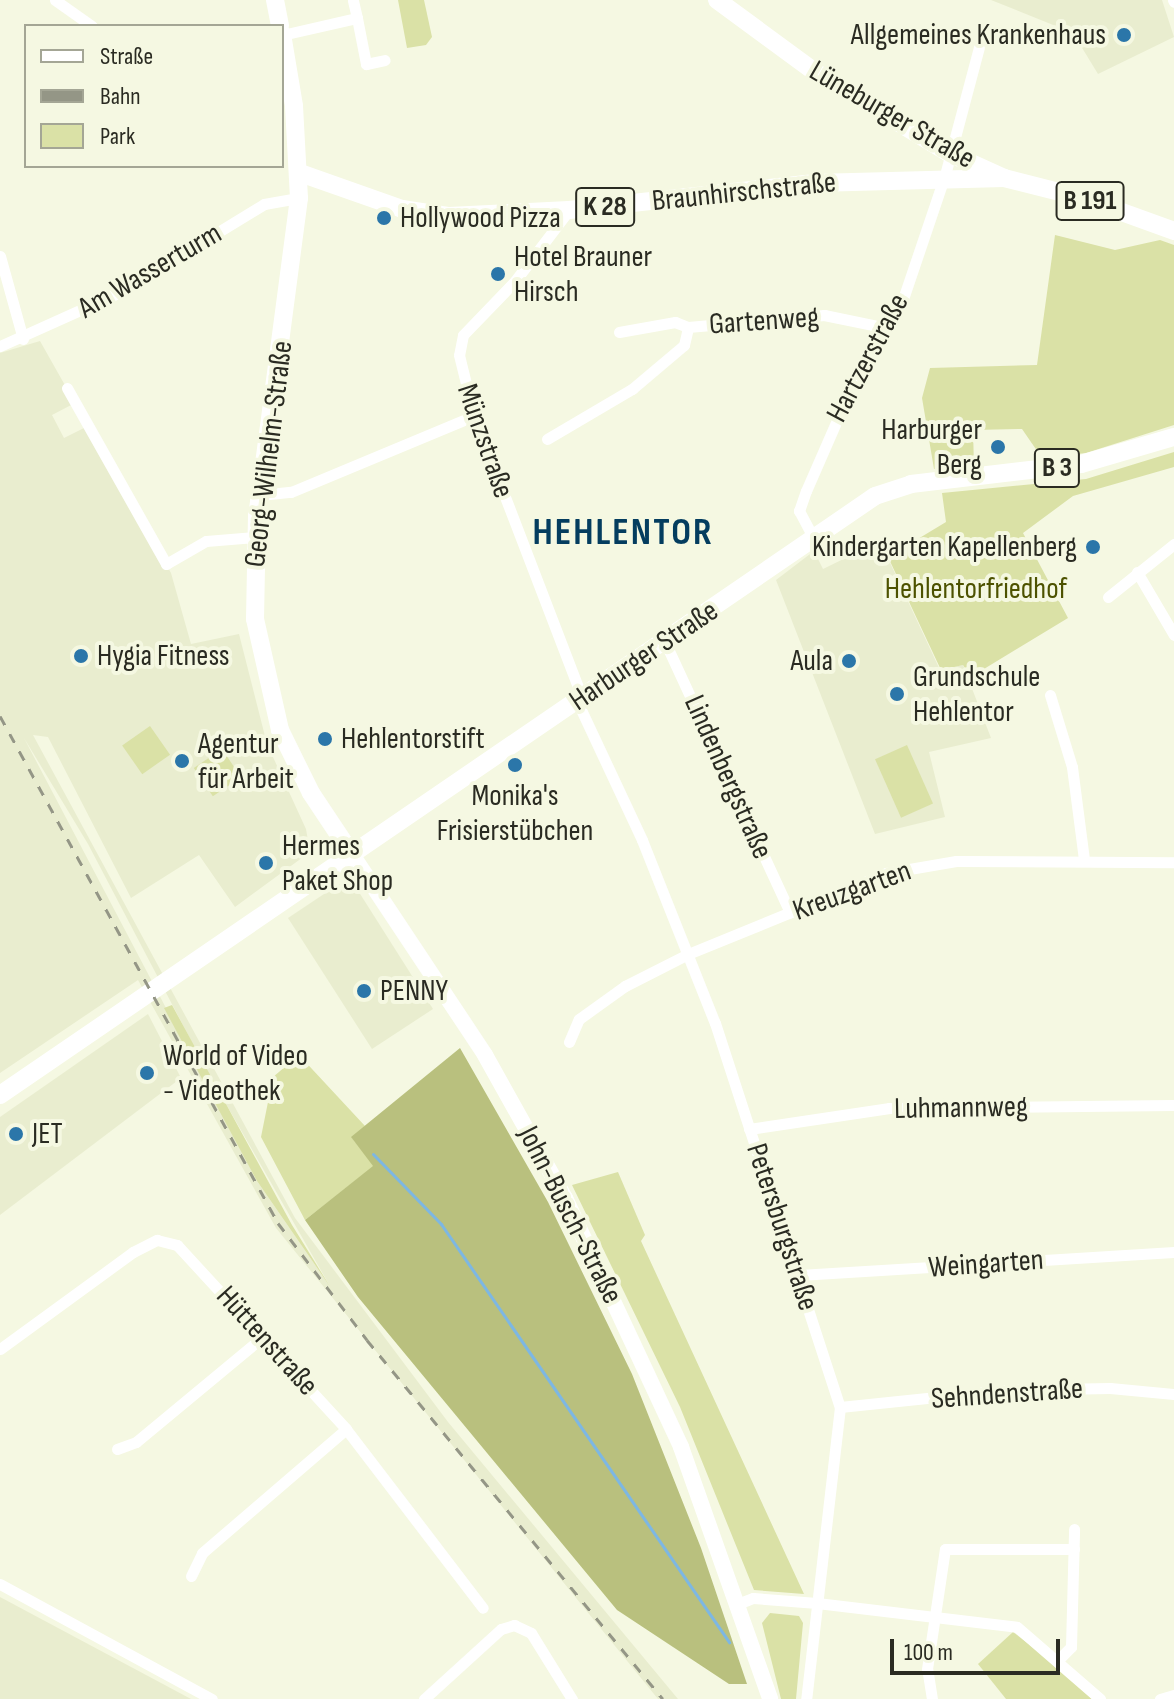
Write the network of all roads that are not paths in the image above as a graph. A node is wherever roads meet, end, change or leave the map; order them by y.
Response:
1 (55, 0) edge
2 (275, 0) edge
3 (353, 0) edge
4 (717, 0) edge
5 (357, 18) junction
6 (89, 24) edge
7 (280, 24) edge
8 (284, 34) edge
9 (979, 47) dead end
10 (284, 49) edge
11 (385, 60) dead end
12 (916, 136) junction
13 (949, 153) junction
14 (300, 173) junction
15 (945, 175) junction
16 (915, 177) junction
17 (1004, 178) junction
18 (299, 198) junction
19 (569, 210) junction
20 (1174, 231) edge
21 (0, 256) edge
22 (688, 327) junction
23 (887, 328) junction
24 (619, 332) dead end
25 (23, 339) junction
26 (0, 346) edge
27 (67, 388) dead end
28 (474, 416) junction
29 (1174, 437) edge
30 (547, 439) dead end
31 (260, 495) junction
32 (255, 537) junction
33 (813, 537) junction
34 (1174, 544) edge
35 (1137, 572) junction
36 (1108, 597) dead end
37 (1174, 635) edge
38 (665, 642) junction
39 (1050, 695) dead end
40 (580, 700) junction
41 (351, 853) junction
42 (1084, 859) junction
43 (1174, 862) edge
44 (790, 913) junction
45 (688, 954) junction
46 (569, 1042) dead end
47 (0, 1095) edge
48 (1174, 1105) edge
49 (749, 1129) junction
50 (1174, 1252) edge
51 (799, 1275) junction
52 (265, 1335) junction
53 (0, 1349) edge
54 (1174, 1394) edge
55 (840, 1407) junction
56 (346, 1429) junction
57 (117, 1449) dead end
58 (1074, 1529) dead end
59 (1074, 1549) junction
60 (191, 1576) dead end
61 (0, 1584) edge
62 (740, 1603) junction
63 (817, 1603) junction
64 (483, 1608) dead end
65 (936, 1616) junction
66 (1059, 1659) junction
67 (1174, 1695) edge
68 (212, 1699) edge
69 (424, 1699) edge
70 (572, 1699) edge
71 (770, 1699) edge
72 (806, 1699) edge
73 (932, 1699) edge
74 (1100, 1699) edge
75 (1160, 1699) edge

1 - 6 street
2 - 7 main road
3 - 5 street
4 - 12 main road, Lüneburger Straße / B 191
5 - 8 street
5 - 11 street
9 - 13 street, Hartzerstraße
10 - 14 main road, Georg-Wilhelm-Straße
12 - 13 main road, Lüneburger Straße / B 191
12 - 16 main road
13 - 15 street, Hartzerstraße
13 - 17 main road, Lüneburger Straße / B 191
14 - 18 main road, Georg-Wilhelm-Straße
14 - 19 main road, Braunhirschstraße / K 28
15 - 16 main road, Braunhirschstraße
15 - 17 main road, Braunhirschstraße
15 - 23 street, Hartzerstraße
16 - 19 main road, Braunhirschstraße / K 28
17 - 20 main road, Lüneburger Straße / B 191
18 - 25 street, Am Wasserturm
18 - 31 main road, Georg-Wilhelm-Straße
19 - 28 street, Münzstraße
21 - 25 street
22 - 23 street, Gartenweg
22 - 24 street, Gartenweg
22 - 30 street, Gartenweg
23 - 33 street, Hartzerstraße
25 - 26 street, Am Wasserturm
27 - 32 street
28 - 31 street
28 - 40 street, Münzstraße
29 - 33 main road, Harburger Straße / B 3
31 - 32 main road, Georg-Wilhelm-Straße
32 - 41 main road, Georg-Wilhelm-Straße
33 - 38 main road, Harburger Straße / B 3
34 - 35 street
35 - 36 street
35 - 37 street
38 - 40 main road, Harburger Straße / B 3
38 - 44 street, Lindenbergstraße
39 - 42 street
40 - 41 main road, Harburger Straße / B 3
40 - 45 street, Petersburgstraße
41 - 47 main road, Harburger Straße / B 3
41 - 62 main road, John-Busch-Straße
42 - 43 street, Kreuzgarten
42 - 44 street, Kreuzgarten
44 - 45 street, Kreuzgarten
45 - 46 street, Kreuzgarten
45 - 49 street, Petersburgstraße
48 - 49 street, Luhmannweg
49 - 51 street, Petersburgstraße
50 - 51 street, Weingarten
51 - 55 street, Petersburgstraße
52 - 53 street, Hüttenstraße
52 - 56 street, Hüttenstraße
52 - 57 street
54 - 55 street, Sehndenstraße
55 - 63 street, Petersburgstraße
56 - 60 street
56 - 64 street, Hüttenstraße
58 - 59 street
59 - 65 street
59 - 66 street
61 - 68 street
62 - 63 street
62 - 71 main road
63 - 65 street
63 - 72 street, Petersburgstraße
65 - 66 street
65 - 73 street
66 - 74 street
67 - 75 street
69 - 70 street

